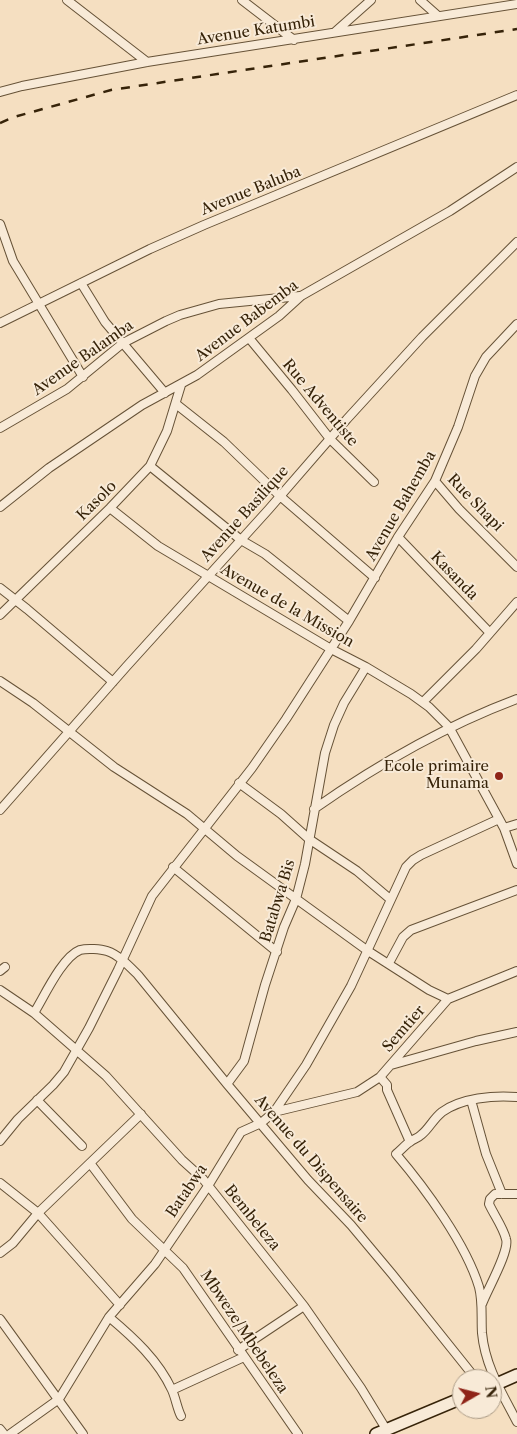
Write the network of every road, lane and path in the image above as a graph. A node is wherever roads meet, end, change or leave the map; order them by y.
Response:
1 (67, 0) edge
2 (242, 0) edge
3 (371, 0) edge
4 (420, 0) edge
5 (517, 4) edge
6 (438, 16) junction
7 (335, 32) junction
8 (294, 40) junction
9 (147, 62) junction
10 (0, 91) edge
11 (517, 95) edge
12 (517, 167) edge
13 (0, 224) edge
14 (1, 234) edge
15 (517, 242) edge
16 (81, 283) junction
17 (301, 296) junction
18 (38, 304) junction
19 (0, 324) edge
20 (517, 324) edge
21 (249, 338) junction
22 (123, 344) junction
23 (84, 377) junction
24 (181, 385) junction
25 (165, 393) junction
26 (176, 404) junction
27 (0, 428) edge
28 (330, 439) junction
29 (150, 466) junction
30 (435, 481) junction
31 (374, 482) dead end
32 (280, 496) junction
33 (0, 506) edge
34 (110, 508) junction
35 (398, 537) junction
36 (241, 540) junction
37 (517, 566) edge
38 (208, 576) junction
39 (375, 578) junction
40 (0, 588) edge
41 (16, 599) junction
42 (517, 602) edge
43 (0, 615) edge
44 (349, 621) junction
45 (490, 633) junction
46 (330, 649) junction
47 (366, 667) junction
48 (0, 681) edge
49 (113, 682) junction
50 (517, 699) edge
51 (423, 702) junction
52 (449, 727) junction
53 (68, 731) junction
54 (239, 783) junction
55 (314, 809) junction
56 (0, 810) edge
57 (499, 819) junction
58 (517, 824) edge
59 (205, 828) junction
60 (504, 828) junction
61 (309, 839) junction
62 (517, 864) edge
63 (173, 867) junction
64 (517, 890) edge
65 (296, 899) junction
66 (390, 899) junction
67 (368, 951) junction
68 (277, 952) junction
69 (122, 960) junction
70 (389, 963) junction
71 (517, 971) edge
72 (0, 990) edge
73 (448, 999) junction
74 (34, 1013) junction
75 (517, 1032) edge
76 (75, 1050) junction
77 (391, 1065) junction
78 (380, 1077) junction
79 (227, 1084) junction
80 (517, 1097) edge
81 (38, 1100) junction
82 (471, 1100) junction
83 (274, 1112) junction
84 (141, 1114) junction
85 (260, 1123) junction
86 (0, 1141) edge
87 (410, 1142) junction
88 (82, 1146) dead end
89 (90, 1163) junction
90 (0, 1183) edge
91 (208, 1186) junction
92 (502, 1194) junction
93 (517, 1194) edge
94 (38, 1213) junction
95 (165, 1249) junction
96 (0, 1253) edge
97 (120, 1305) junction
98 (304, 1306) junction
99 (481, 1306) junction
100 (109, 1317) junction
101 (0, 1319) edge
102 (238, 1350) junction
103 (244, 1357) junction
104 (468, 1369) edge
105 (490, 1369) edge
106 (517, 1375) edge
107 (502, 1382) edge
108 (172, 1390) junction
109 (502, 1397) edge
110 (59, 1399) junction
111 (452, 1402) edge
112 (180, 1416) dead end
113 (517, 1422) edge
114 (0, 1429) edge
115 (381, 1432) edge
116 (4, 1434) edge
117 (10, 1434) edge
118 (83, 1434) edge
119 (298, 1434) edge

1 - 9 street
2 - 8 street
3 - 7 street
4 - 6 street
5 - 6 street, Avenue Katumbi
6 - 7 street, Avenue Katumbi
7 - 8 street, Avenue Katumbi
8 - 9 street, Avenue Katumbi
9 - 10 street, Avenue Katumbi
11 - 16 street, Avenue Baluba
12 - 17 street, Avenue Babemba
13 - 14 street
14 - 18 street
15 - 28 street, Avenue Basilique
16 - 18 street, Avenue Baluba
16 - 22 street
17 - 21 street, Avenue Babemba
17 - 22 street, Avenue Balamba
18 - 19 street, Avenue Baluba
18 - 23 street
20 - 30 street, Avenue Bahemba
21 - 24 street, Avenue Babemba
21 - 28 street, Rue Adventiste
22 - 23 street, Avenue Balamba
22 - 25 street
23 - 27 street, Avenue Balamba
24 - 25 street, Avenue Babemba
24 - 26 street, Kasolo
25 - 33 street, Avenue Babemba
26 - 29 street, Kasolo
26 - 32 street
28 - 31 street, Rue Adventiste
28 - 32 street, Avenue Basilique
29 - 34 street, Kasolo
29 - 36 street
30 - 35 street, Avenue Bahemba
30 - 37 street, Rue Shapi
32 - 36 street, Avenue Basilique
32 - 39 street
34 - 38 street, Avenue de la Mission
34 - 41 street, Kasolo
35 - 39 street, Avenue Bahemba
35 - 45 street, Kasanda
36 - 38 street, Avenue Basilique
36 - 44 street
38 - 46 street, Avenue de la Mission
38 - 49 street, Avenue Basilique
39 - 44 street, Avenue Bahemba
40 - 41 street
41 - 43 street, Kasolo
41 - 49 street
42 - 45 street
44 - 46 street, Avenue Bahemba
45 - 51 street
46 - 47 street, Avenue de la Mission
46 - 54 street, Avenue Bahemba
47 - 51 street, Avenue de la Mission
47 - 55 street, Batabwa Bis
48 - 53 street
49 - 53 street, Avenue Basilique
50 - 52 street
51 - 52 street, Avenue de la Mission
52 - 55 street
52 - 57 street, Avenue de la Mission
53 - 56 street, Avenue Basilique
53 - 59 street
54 - 59 street, Avenue Bahemba
54 - 61 street
55 - 61 street, Batabwa Bis
57 - 60 street
57 - 66 street, Batabwa
58 - 60 street
59 - 63 street, Avenue Bahemba
59 - 65 street
60 - 62 street
61 - 65 street, Batabwa Bis
61 - 66 street
63 - 68 street
63 - 69 street, Avenue Bahemba
64 - 70 street
65 - 67 street
65 - 68 street, Batabwa Bis
66 - 67 street, Batabwa
67 - 70 street
67 - 83 street, Batabwa
68 - 79 street, Batabwa Bis
69 - 74 street
69 - 76 street, Avenue Bahemba
69 - 79 street, Avenue du Dispensaire
70 - 73 street
71 - 73 street
72 - 74 street, Bembeleza
73 - 77 street, Semtier
74 - 76 street, Bembeleza
75 - 77 street
76 - 81 street, Avenue Bahemba
76 - 84 street, Bembeleza
77 - 78 street, Semtier
78 - 83 street, Semtier
78 - 87 street
79 - 85 street, Avenue du Dispensaire
80 - 82 street
81 - 86 street, Avenue Bahemba
81 - 88 street
82 - 87 street
82 - 92 street
83 - 85 street, Batabwa
84 - 89 street
84 - 91 street, Bembeleza
85 - 91 street, Batabwa
85 - 104 street, Avenue du Dispensaire
87 - 99 street
89 - 94 street
89 - 95 street, Mbweze/Mbebeleza
90 - 94 street
91 - 95 street, Batabwa
91 - 98 street, Bembeleza
92 - 93 street
92 - 99 street
94 - 96 street
94 - 97 street
95 - 97 street, Batabwa
95 - 102 street, Mbweze/Mbebeleza
97 - 100 street, Batabwa
98 - 102 street
98 - 115 street, Bembeleza
99 - 105 street
100 - 108 street
100 - 110 street, Batabwa
101 - 110 street
102 - 103 street, Mbweze/Mbebeleza
103 - 108 street
103 - 119 street, Mbweze/Mbebeleza
106 - 107 main road
108 - 112 street
109 - 113 street
110 - 117 street, Batabwa
110 - 118 street
111 - 115 main road
114 - 116 street

